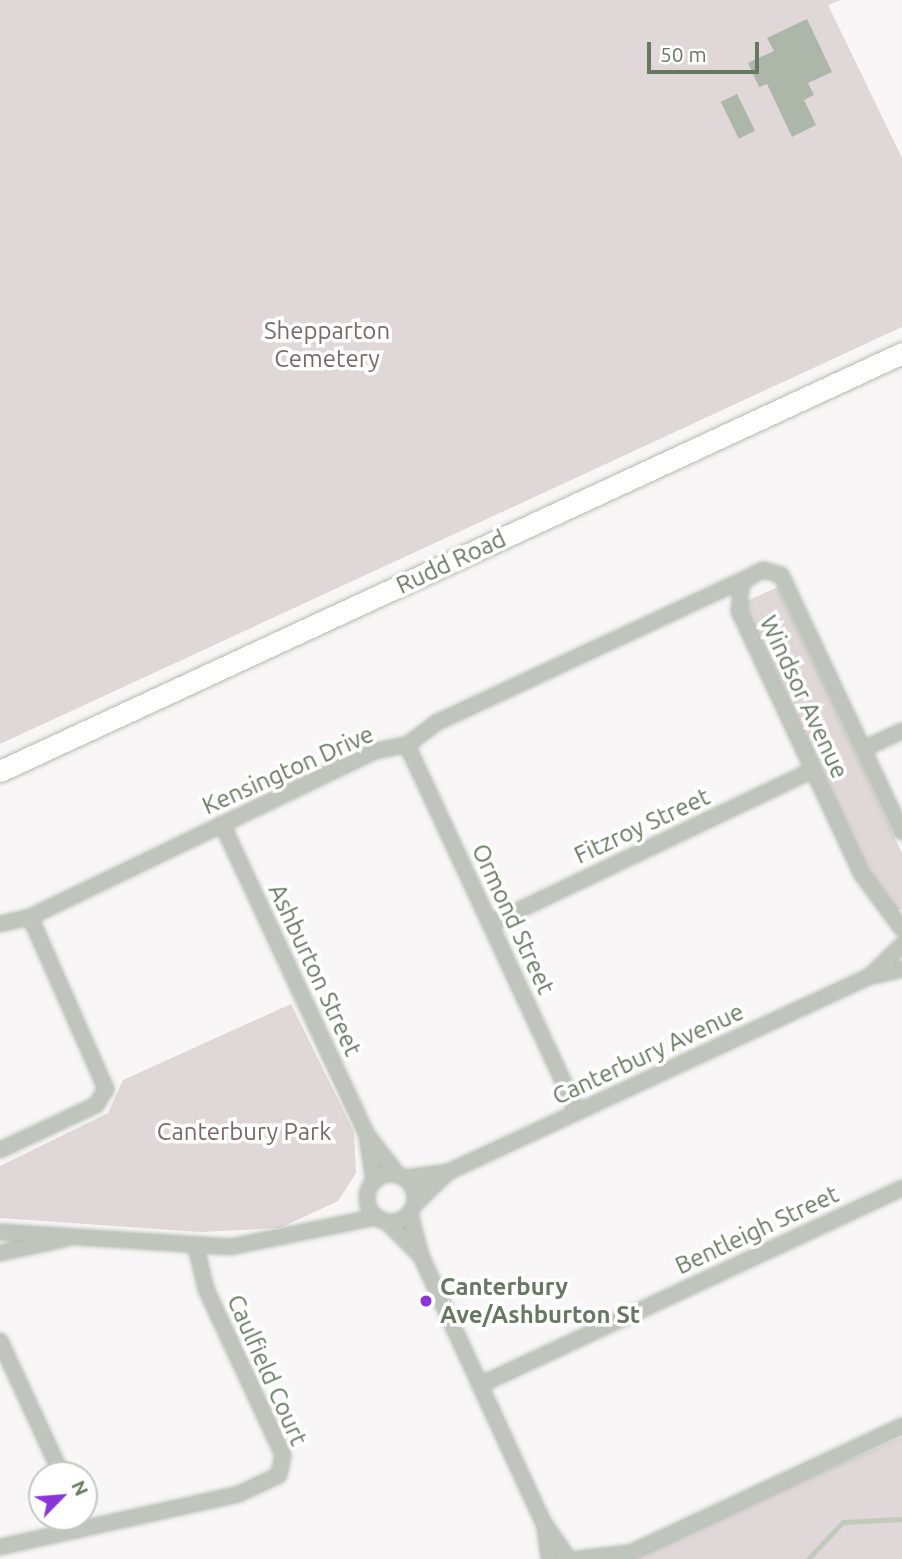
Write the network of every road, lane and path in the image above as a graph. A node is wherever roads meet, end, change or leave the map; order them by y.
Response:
1 (902, 353) edge
2 (749, 577) junction
3 (706, 601) junction
4 (739, 611) junction
5 (902, 731) edge
6 (407, 745) junction
7 (863, 749) junction
8 (813, 770) junction
9 (0, 771) edge
10 (222, 824) junction
11 (902, 832) edge
12 (30, 917) junction
13 (0, 924) edge
14 (490, 924) junction
15 (902, 929) edge
16 (902, 945) edge
17 (902, 969) edge
18 (868, 977) junction
19 (577, 1112) junction
20 (367, 1135) junction
21 (0, 1150) edge
22 (448, 1172) junction
23 (401, 1176) junction
24 (371, 1187) junction
25 (902, 1188) edge
26 (413, 1209) junction
27 (382, 1220) junction
28 (337, 1223) junction
29 (0, 1232) edge
30 (83, 1236) junction
31 (196, 1247) junction
32 (0, 1253) edge
33 (421, 1256) junction
34 (0, 1341) edge
35 (480, 1385) junction
36 (902, 1426) edge
37 (56, 1461) edge
38 (98, 1520) edge
39 (543, 1522) junction
40 (56, 1531) edge
41 (0, 1547) edge
42 (622, 1556) edge
43 (549, 1559) edge
44 (570, 1559) edge

1 - 9 street, Rudd Road
2 - 3 street, Kensington Drive
2 - 4 street, Windsor Avenue
2 - 7 street, Windsor Avenue
3 - 4 street
3 - 6 street, Kensington Drive
4 - 8 street, Windsor Avenue
5 - 7 street
6 - 10 street, Kensington Drive
6 - 14 street, Ormond Street
7 - 11 street, Windsor Avenue
8 - 14 street, Fitzroy Street
8 - 15 street, Windsor Avenue
10 - 12 street, Kensington Drive
10 - 20 street, Ashburton Street
12 - 13 street, Kensington Drive
12 - 21 street
14 - 19 street, Ormond Street
16 - 18 street, Canterbury Avenue
17 - 18 street, Canterbury Avenue
18 - 19 street, Canterbury Avenue
19 - 22 street, Canterbury Avenue
20 - 23 street, Ashburton Street
20 - 24 street, Ashburton Street
22 - 23 street, Canterbury Avenue
22 - 26 street, Canterbury Avenue
23 - 24 street, Canterbury Avenue
23 - 26 street, Ashburton Street
24 - 27 street, Ashburton Street
24 - 28 street
25 - 35 street, Bentleigh Street
26 - 27 street
26 - 33 street
27 - 28 street
27 - 33 street
28 - 31 street
29 - 30 street
30 - 31 street
30 - 32 street
31 - 38 street, Caulfield Court
33 - 35 street
34 - 37 street
35 - 39 street
36 - 42 street
39 - 43 street
39 - 44 street
40 - 41 street, Caulfield Court
42 - 44 street

